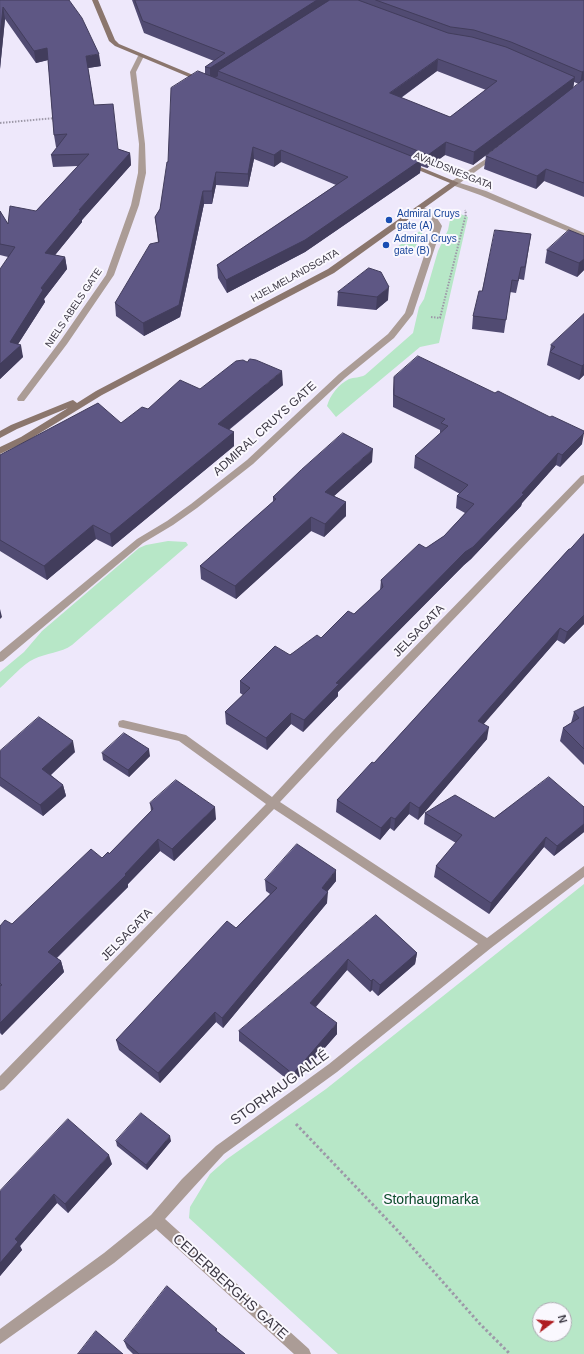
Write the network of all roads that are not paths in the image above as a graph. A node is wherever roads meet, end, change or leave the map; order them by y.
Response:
1 (95, 0) edge
2 (141, 56) junction
3 (212, 84) edge
4 (502, 150) edge
5 (400, 161) edge
6 (455, 183) junction
7 (420, 209) junction
8 (584, 236) edge
9 (99, 392) junction
10 (21, 399) dead end
11 (0, 435) edge
12 (0, 451) edge
13 (584, 478) edge
14 (0, 658) edge
15 (123, 724) dead end
16 (274, 803) junction
17 (584, 871) edge
18 (486, 944) junction
19 (0, 1085) edge
20 (156, 1220) junction
21 (0, 1337) edge
22 (304, 1354) edge

1 - 2 street
2 - 3 street
2 - 10 street, NIELS ABELS GATE
4 - 6 street, HJELMELANDSGATA
5 - 6 street, AVALDSNESGATA
6 - 7 street, HJELMELANDSGATA
6 - 8 street, AVALDSNESGATA
7 - 9 street, HJELMELANDSGATA
7 - 14 street, ADMIRAL CRUYS GATE
9 - 11 street, HJELMELANDSGATA
9 - 12 street, HJELMELANDSGATA
13 - 16 street, JELSAGATA
15 - 16 street
16 - 18 street
16 - 19 street, JELSAGATA
17 - 18 street, STORHAUG ALLÉ
18 - 20 street, STORHAUG ALLÉ
20 - 21 street, STORHAUG ALLÉ
20 - 22 street, CEDERBERGHS GATE

